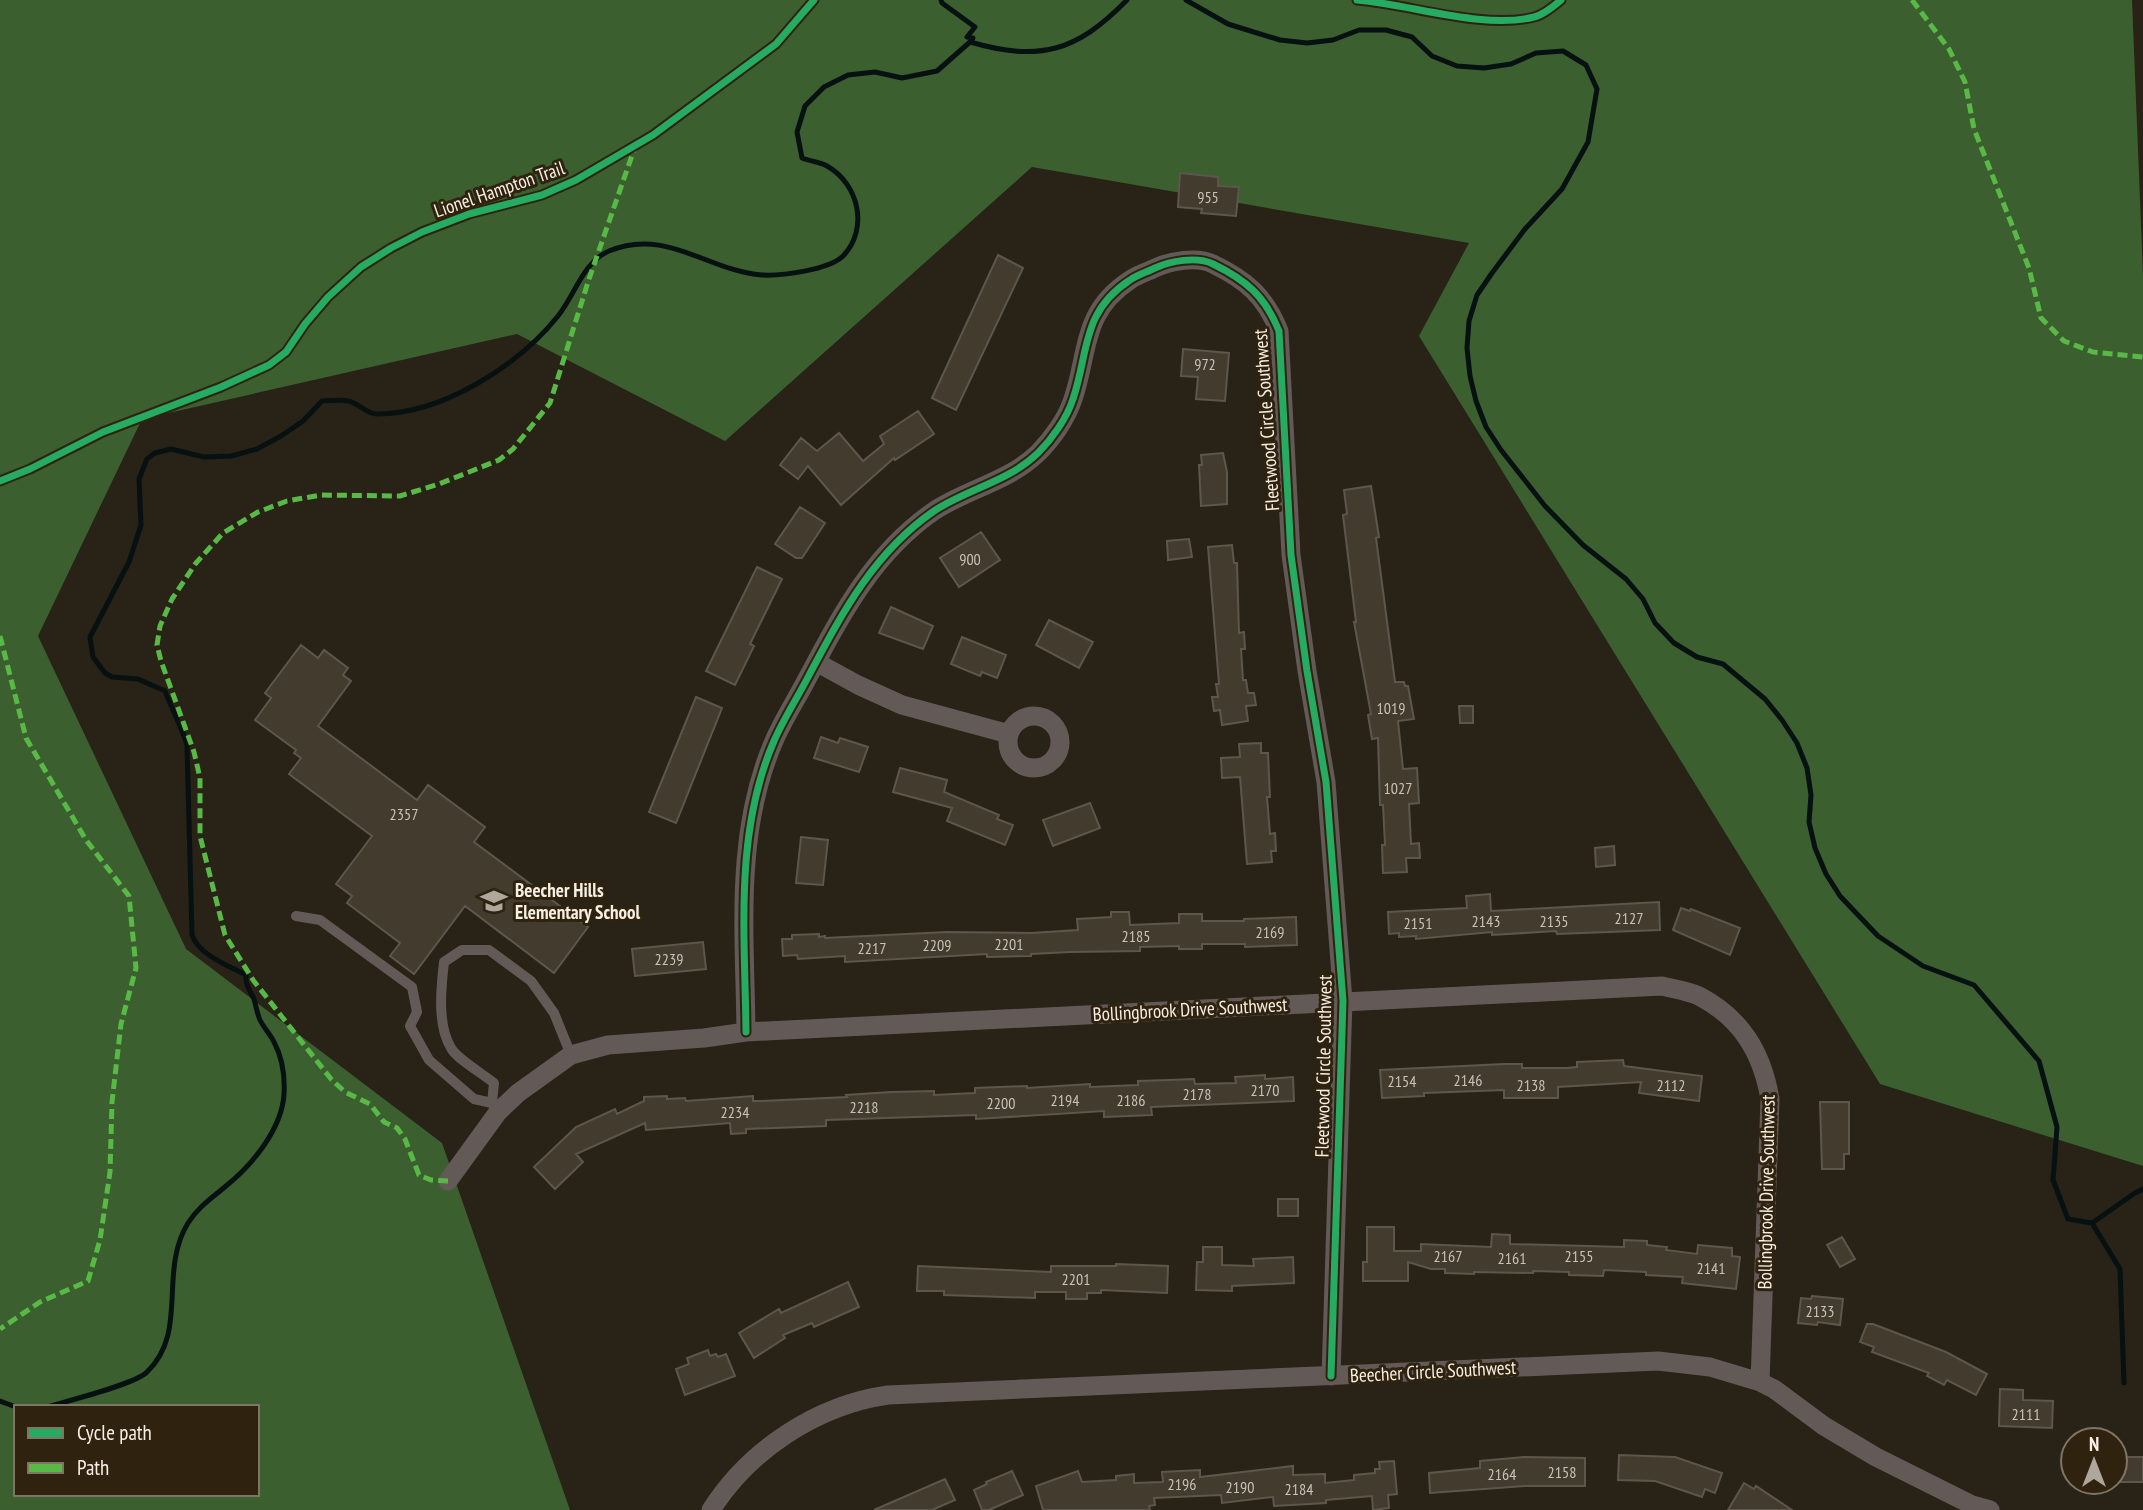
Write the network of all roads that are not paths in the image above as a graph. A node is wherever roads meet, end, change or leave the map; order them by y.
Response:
1 (816, 662) junction
2 (1009, 734) dead end
3 (296, 916) dead end
4 (1343, 1001) junction
5 (746, 1032) junction
6 (571, 1055) junction
7 (495, 1107) junction
8 (448, 1181) dead end
9 (1331, 1376) junction
10 (1760, 1382) junction
11 (711, 1510) edge
12 (1990, 1510) edge

1 - 2 street
1 - 4 street, Fleetwood Circle Southwest
1 - 5 street, Fleetwood Circle Southwest
3 - 7 lane
4 - 5 street, Bollingbrook Drive Southwest
4 - 9 street, Fleetwood Circle Southwest
4 - 10 street, Bollingbrook Drive Southwest
5 - 6 street, Bollingbrook Drive Southwest
6 - 7 street, Bollingbrook Drive Southwest
6 - 7 lane
7 - 8 street, Bollingbrook Drive Southwest
9 - 10 street, Beecher Circle Southwest
9 - 11 street, Beecher Circle Southwest
10 - 12 street, Beecher Circle Southwest

